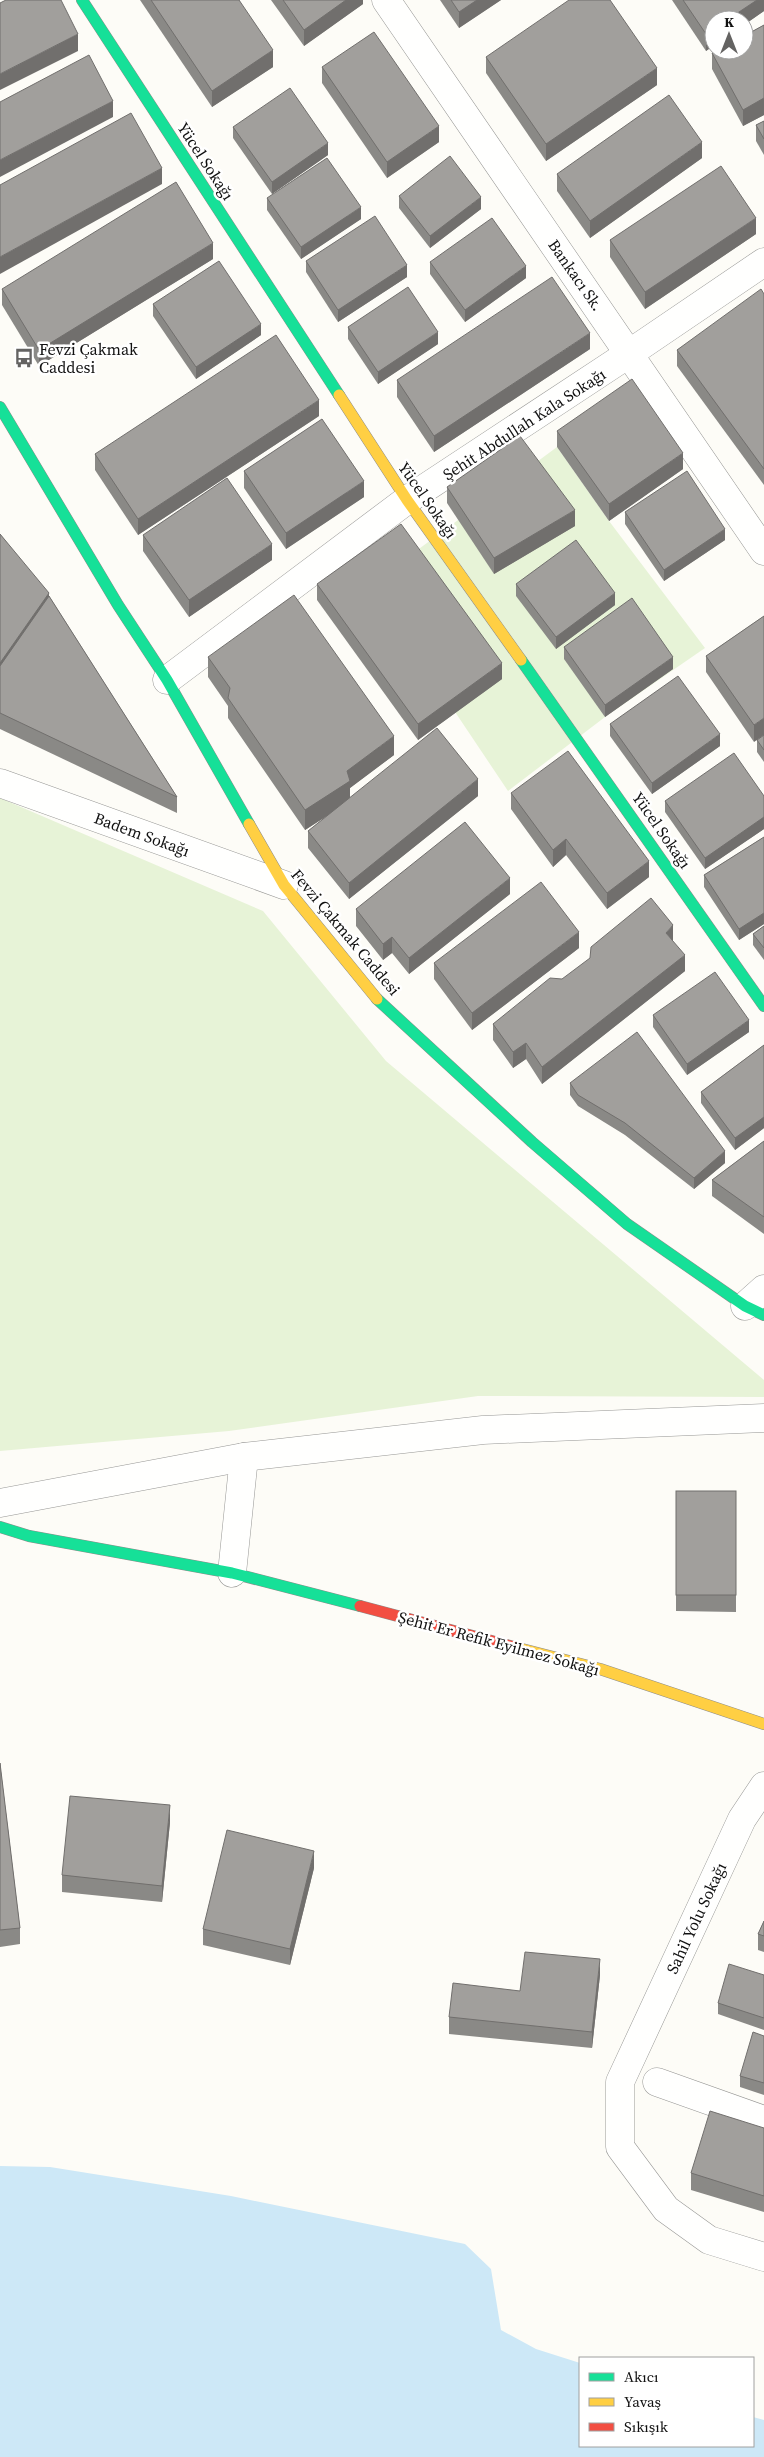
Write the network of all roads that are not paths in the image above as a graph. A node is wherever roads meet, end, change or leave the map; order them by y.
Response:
1 (82, 0) edge
2 (386, 0) edge
3 (764, 262) edge
4 (630, 353) junction
5 (0, 407) edge
6 (407, 500) junction
7 (764, 551) edge
8 (167, 680) junction
9 (0, 783) edge
10 (284, 885) junction
11 (764, 1006) edge
12 (758, 1304) edge
13 (764, 1418) edge
14 (244, 1457) junction
15 (0, 1503) edge
16 (0, 1527) edge
17 (232, 1573) junction
18 (764, 1724) edge
19 (764, 1786) edge
20 (657, 2082) dead end
21 (764, 2120) edge
22 (764, 2257) edge

1 - 6 street, Yücel Sokağı
2 - 4 street, Bankacı Sk.
3 - 4 street, Şehit Abdullah Kala Sokağı
4 - 6 street, Şehit Abdullah Kala Sokağı
4 - 7 street, Bankacı Sk.
5 - 8 street, Fevzi Çakmak Caddesi
6 - 8 street, Şehit Abdullah Kala Sokağı
6 - 11 street, Yücel Sokağı
8 - 10 street, Fevzi Çakmak Caddesi
9 - 10 street, Badem Sokağı
10 - 12 street, Fevzi Çakmak Caddesi
13 - 14 street
14 - 15 street
14 - 17 street
16 - 17 street, Şehit Er Refik Eyilmez Sokağı
17 - 18 street, Şehit Er Refik Eyilmez Sokağı
19 - 22 street, Sahil Yolu Sokağı
20 - 21 street

